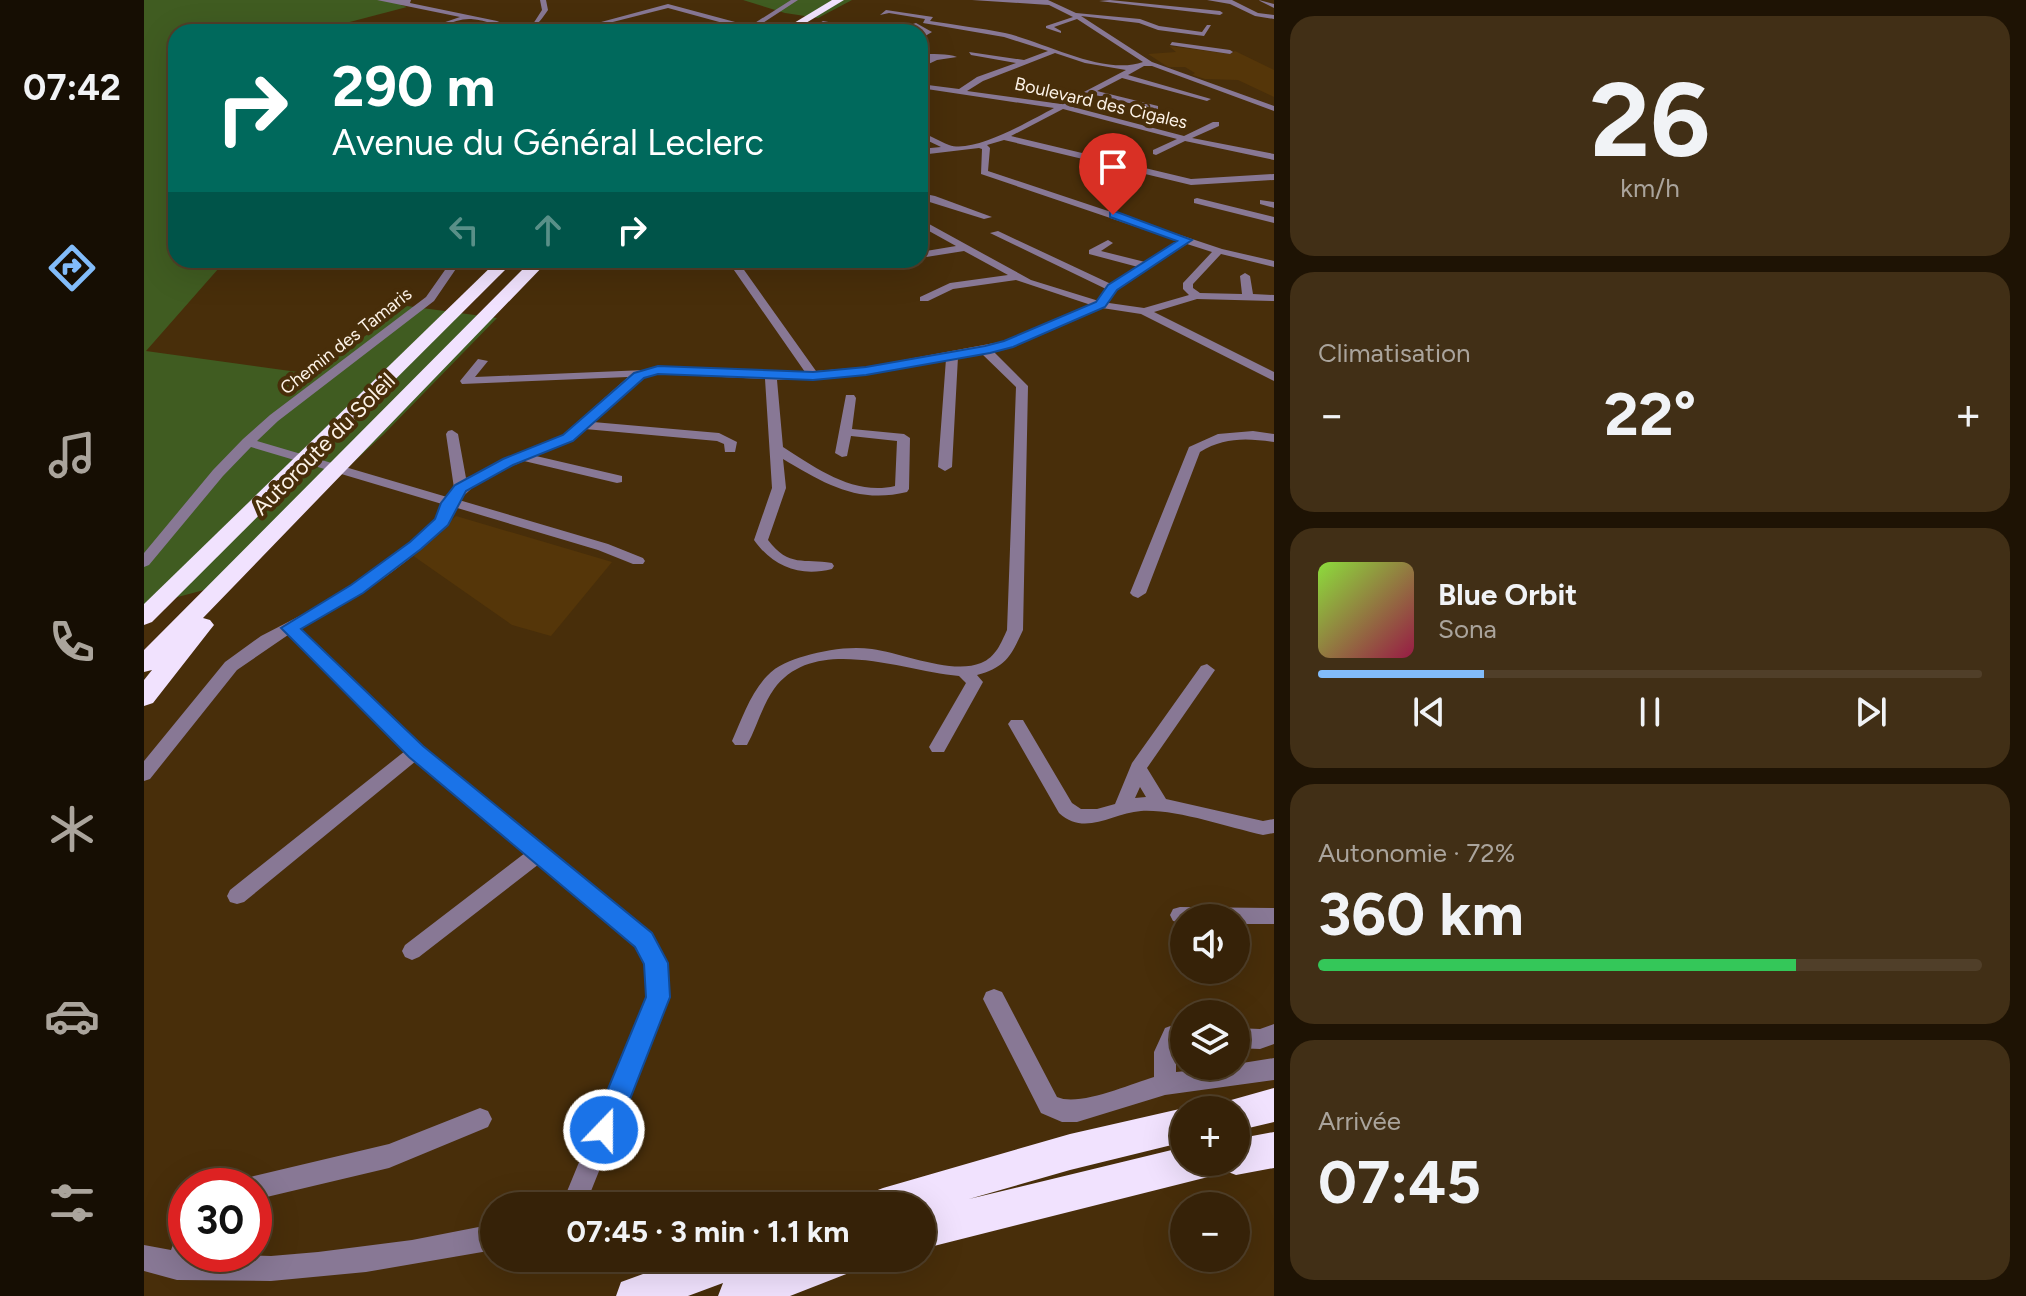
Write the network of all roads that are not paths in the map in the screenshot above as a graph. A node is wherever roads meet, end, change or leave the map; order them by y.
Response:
1 (380, 0) edge
2 (543, 0) edge
3 (795, 0) edge
4 (818, 0) edge
5 (839, 0) edge
6 (975, 0) edge
7 (1102, 0) edge
8 (1210, 0) edge
9 (407, 1) edge
10 (1046, 1) edge
11 (1229, 1) edge
12 (1264, 1) edge
13 (1088, 3) dead end
14 (1076, 5) dead end
15 (1274, 6) edge
16 (1060, 7) junction
17 (1220, 13) dead end
18 (882, 14) dead end
19 (1075, 15) junction
20 (1274, 17) edge
21 (465, 18) junction
22 (676, 18) dead end
23 (925, 22) junction
24 (445, 24) edge
25 (499, 24) edge
26 (536, 24) edge
27 (596, 24) edge
28 (666, 24) edge
29 (727, 24) edge
30 (757, 24) edge
31 (777, 24) edge
32 (798, 24) edge
33 (920, 24) edge
34 (1059, 32) dead end
35 (1102, 32) junction
36 (1123, 35) dead end
37 (1172, 44) dead end
38 (1199, 47) junction
39 (1055, 51) junction
40 (1230, 52) dead end
41 (971, 53) dead end
42 (928, 56) edge
43 (954, 57) dead end
44 (936, 58) junction
45 (928, 62) edge
46 (1023, 62) junction
47 (1153, 64) junction
48 (1134, 69) junction
49 (1124, 76) junction
50 (928, 87) edge
51 (935, 88) junction
52 (962, 91) junction
53 (1090, 92) junction
54 (928, 93) edge
55 (1207, 99) dead end
56 (1064, 107) junction
57 (1155, 108) dead end
58 (1274, 109) edge
59 (1216, 124) dead end
60 (928, 137) edge
61 (1004, 137) junction
62 (1184, 139) junction
63 (980, 145) junction
64 (950, 149) junction
65 (928, 151) edge
66 (1156, 152) dead end
67 (1274, 157) edge
68 (1274, 177) edge
69 (946, 189) dead end
70 (928, 194) edge
71 (928, 198) edge
72 (1197, 201) dead end
73 (1263, 202) dead end
74 (1274, 205) edge
75 (987, 217) dead end
76 (1274, 220) edge
77 (928, 227) edge
78 (995, 233) dead end
79 (1186, 240) junction
80 (1108, 243) dead end
81 (963, 248) junction
82 (1219, 251) junction
83 (928, 254) edge
84 (1274, 264) edge
85 (1148, 266) junction
86 (451, 268) edge
87 (499, 268) edge
88 (533, 268) edge
89 (738, 268) edge
90 (1245, 276) dead end
91 (1018, 277) junction
92 (1112, 288) junction
93 (1197, 296) junction
94 (1248, 297) junction
95 (1273, 298) edge
96 (924, 299) dead end
97 (1101, 305) junction
98 (1144, 311) junction
99 (985, 350) junction
100 (952, 357) junction
101 (482, 361) dead end
102 (646, 373) junction
103 (771, 376) junction
104 (813, 376) junction
105 (1274, 377) edge
106 (850, 398) dead end
107 (584, 425) junction
108 (845, 432) junction
109 (452, 434) dead end
110 (1274, 438) edge
111 (253, 444) junction
112 (730, 449) dead end
113 (776, 449) junction
114 (842, 453) dead end
115 (524, 457) junction
116 (945, 467) dead end
117 (617, 479) dead end
118 (461, 488) junction
119 (449, 503) junction
120 (253, 508) junction
121 (289, 517) junction
122 (638, 561) dead end
123 (144, 562) edge
124 (827, 566) dead end
125 (1138, 593) dead end
126 (144, 605) edge
127 (144, 617) edge
128 (290, 628) junction
129 (144, 664) edge
130 (1207, 670) dead end
131 (963, 671) junction
132 (144, 697) edge
133 (1017, 724) dead end
134 (741, 741) dead end
135 (938, 747) dead end
136 (416, 751) junction
137 (1138, 768) junction
138 (144, 774) edge
139 (1123, 806) junction
140 (1161, 807) junction
141 (1274, 826) edge
142 (540, 852) junction
143 (237, 896) dead end
144 (1250, 916) edge
145 (1274, 916) edge
146 (412, 951) dead end
147 (994, 999) dead end
148 (1274, 1034) edge
149 (1250, 1039) edge
150 (1170, 1041) edge
151 (1274, 1069) edge
152 (1165, 1084) junction
153 (1274, 1105) edge
154 (1250, 1111) edge
155 (1274, 1117) edge
156 (480, 1119) dead end
157 (1250, 1120) edge
158 (1170, 1129) edge
159 (1274, 1150) edge
160 (1250, 1154) edge
161 (1170, 1167) edge
162 (272, 1184) edge
163 (579, 1192) edge
164 (931, 1192) edge
165 (936, 1226) edge
166 (480, 1239) edge
167 (168, 1256) edge
168 (144, 1258) edge
169 (272, 1267) edge
170 (701, 1272) edge
171 (803, 1272) edge
172 (635, 1296) edge
173 (737, 1296) edge

1 - 9 street
2 - 26 street
3 - 30 street
4 - 31 highway
5 - 32 highway
6 - 10 street
7 - 13 street
7 - 17 street
8 - 11 street
9 - 21 street
10 - 16 street
11 - 20 street
12 - 15 street
14 - 16 street
16 - 19 street
18 - 23 street
19 - 34 street
19 - 35 street
19 - 38 street
21 - 24 street
21 - 25 street
22 - 28 street
23 - 33 street
23 - 39 street
27 - 29 street
35 - 36 street
35 - 47 street
37 - 38 street
38 - 40 street
39 - 46 street
39 - 48 street
41 - 46 street
42 - 44 street
43 - 44 street
44 - 45 street
46 - 52 street
47 - 48 street
47 - 58 street
48 - 49 street
49 - 53 street
49 - 55 street
50 - 51 street, Boulevard des Cigales
51 - 52 street, Boulevard des Cigales
51 - 54 street
52 - 56 street, Boulevard des Cigales
53 - 56 street
53 - 57 street
56 - 61 street
56 - 62 street, Boulevard des Cigales
59 - 62 street
60 - 64 street
61 - 63 street
61 - 68 street
62 - 66 street
62 - 67 street, Boulevard des Cigales
63 - 64 street
63 - 79 street
64 - 65 street
69 - 70 street
71 - 75 street
72 - 76 street
73 - 74 street
77 - 81 street
78 - 92 street
79 - 82 street
79 - 85 street
80 - 85 street
81 - 83 street
81 - 91 street
82 - 84 street
82 - 93 street
85 - 92 street
86 - 111 street, Chemin des Tamaris
87 - 120 highway, Autoroute du Soleil
88 - 121 highway, Autoroute du Soleil
89 - 104 street
90 - 94 street
91 - 96 street
91 - 97 street
92 - 97 street
93 - 94 street
93 - 98 street
94 - 95 street
97 - 98 street
97 - 99 street
98 - 105 street
99 - 100 street
99 - 131 street
100 - 104 street
100 - 116 street
101 - 102 street
102 - 103 street
102 - 107 street
103 - 104 street
103 - 113 street
106 - 108 street
107 - 112 street
107 - 115 street
108 - 113 street
108 - 114 street
109 - 118 street
110 - 125 street
111 - 119 street
111 - 123 street, Chemin des Tamaris
113 - 124 street
115 - 117 street
115 - 118 street
118 - 119 street
119 - 122 street
119 - 128 street
120 - 126 highway
120 - 127 highway, Autoroute du Soleil
121 - 129 highway, Autoroute du Soleil
121 - 132 highway
128 - 136 street
128 - 138 street
130 - 137 street
131 - 134 street
131 - 135 street
133 - 139 street
136 - 142 street
136 - 143 street
137 - 139 street
137 - 140 street
139 - 140 street
140 - 141 street
142 - 146 street
142 - 163 street
144 - 145 street
147 - 152 street
148 - 149 street
150 - 152 street
151 - 152 street
153 - 154 highway
155 - 157 highway
156 - 162 street
158 - 164 highway
159 - 160 highway
161 - 165 highway
166 - 169 street
167 - 168 street
170 - 172 highway
171 - 173 highway

